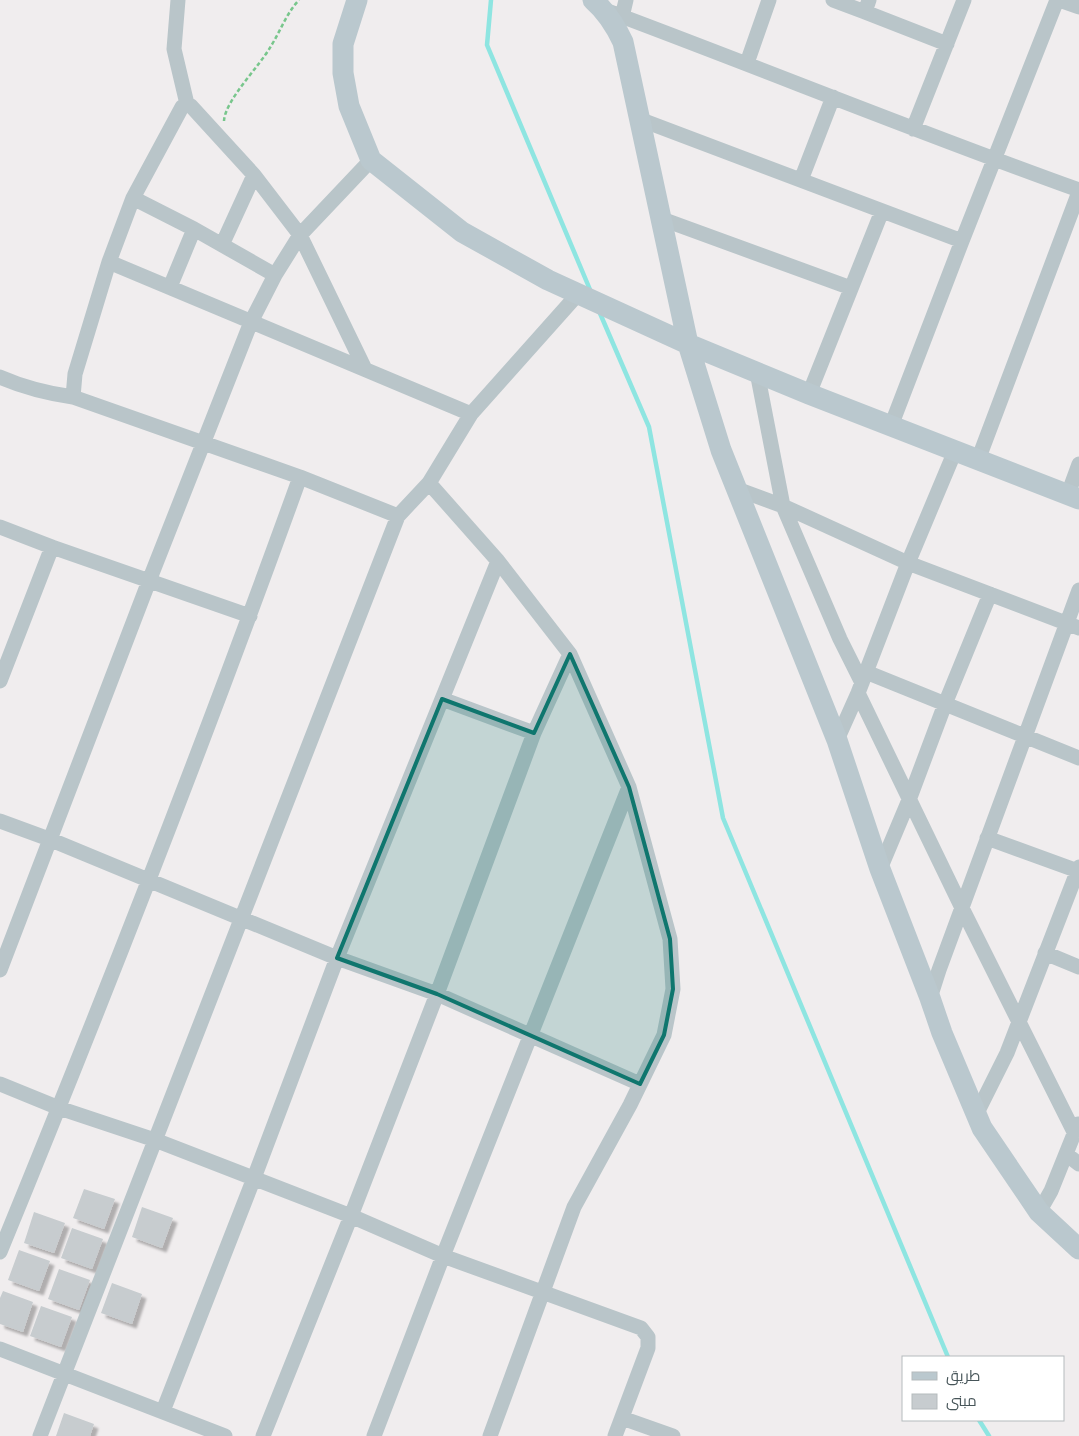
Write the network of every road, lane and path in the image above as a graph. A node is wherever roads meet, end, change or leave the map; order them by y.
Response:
1 (178, 0) edge
2 (299, 0) edge
3 (358, 0) edge
4 (626, 0) edge
5 (769, 0) edge
6 (833, 0) edge
7 (964, 0) edge
8 (1058, 0) edge
9 (867, 6) edge
10 (1079, 7) edge
11 (607, 9) edge
12 (947, 44) junction
13 (747, 63) junction
14 (833, 97) junction
15 (187, 104) junction
16 (639, 119) junction
17 (913, 129) junction
18 (223, 141) junction
19 (371, 160) junction
20 (995, 160) junction
21 (254, 175) junction
22 (801, 180) junction
23 (1079, 191) edge
24 (133, 198) junction
25 (882, 211) junction
26 (662, 219) junction
27 (194, 229) junction
28 (300, 235) junction
29 (962, 241) junction
30 (222, 245) junction
31 (109, 262) junction
32 (275, 275) junction
33 (170, 287) junction
34 (851, 288) junction
35 (578, 294) junction
36 (251, 322) junction
37 (688, 344) junction
38 (365, 370) junction
39 (757, 372) junction
40 (0, 378) edge
41 (809, 394) junction
42 (73, 396) junction
43 (471, 414) junction
44 (892, 426) junction
45 (203, 442) junction
46 (955, 451) junction
47 (978, 460) junction
48 (1079, 464) edge
49 (300, 477) junction
50 (429, 483) junction
51 (737, 489) junction
52 (1073, 497) edge
53 (783, 506) junction
54 (398, 516) junction
55 (0, 527) edge
56 (52, 547) junction
57 (498, 561) junction
58 (908, 563) junction
59 (149, 581) junction
60 (1079, 590) edge
61 (990, 594) junction
62 (250, 616) junction
63 (1072, 626) edge
64 (570, 654) junction
65 (0, 681) edge
66 (862, 682) junction
67 (442, 698) junction
68 (945, 704) junction
69 (534, 733) junction
70 (1025, 737) junction
71 (837, 740) junction
72 (1079, 758) edge
73 (629, 787) junction
74 (909, 800) junction
75 (0, 821) edge
76 (987, 838) junction
77 (49, 839) junction
78 (880, 869) junction
79 (1078, 869) edge
80 (149, 881) junction
81 (962, 908) junction
82 (241, 918) junction
83 (1045, 953) junction
84 (337, 958) junction
85 (1079, 967) edge
86 (0, 970) edge
87 (437, 994) junction
88 (930, 998) junction
89 (1019, 1022) junction
90 (531, 1034) junction
91 (0, 1084) edge
92 (640, 1084) junction
93 (59, 1108) junction
94 (976, 1115) junction
95 (1077, 1126) edge
96 (155, 1140) junction
97 (1066, 1154) junction
98 (1079, 1164) edge
99 (254, 1178) junction
100 (1039, 1212) junction
101 (351, 1216) junction
102 (1079, 1249) edge
103 (0, 1252) edge
104 (443, 1256) junction
105 (543, 1292) junction
106 (0, 1349) edge
107 (64, 1374) junction
108 (163, 1411) junction
109 (622, 1418) junction
110 (40, 1436) edge
111 (225, 1436) edge
112 (263, 1436) edge
113 (374, 1436) edge
114 (490, 1436) edge
115 (615, 1436) edge
116 (673, 1436) edge

1 - 15 street
2 - 18 path
3 - 19 street
4 - 11 street
5 - 13 street
6 - 9 street
7 - 12 street
8 - 10 street
8 - 20 street
9 - 12 street
11 - 13 street
11 - 16 street
12 - 17 street
13 - 14 street
14 - 17 street
14 - 22 street
15 - 18 street
15 - 24 street
16 - 22 street
16 - 26 street
17 - 20 street
18 - 21 street
19 - 28 street
19 - 35 street
20 - 23 street
20 - 29 street
21 - 28 street
21 - 30 street
22 - 25 street
23 - 47 street
24 - 27 street
24 - 31 street
25 - 29 street
25 - 34 street
26 - 34 street
26 - 37 street
27 - 30 street
27 - 33 street
28 - 32 street
28 - 38 street
29 - 44 street
30 - 32 street
31 - 33 street
31 - 42 street
32 - 36 street
33 - 36 street
34 - 41 street
35 - 37 street
35 - 43 street
36 - 38 street
36 - 45 street
37 - 39 street
37 - 51 street
38 - 43 street
39 - 41 street
39 - 53 street
40 - 42 street
41 - 44 street
42 - 45 street
43 - 50 street
44 - 46 street
45 - 49 street
45 - 59 street
46 - 47 street
46 - 58 street
47 - 52 street
48 - 52 street
49 - 54 street
49 - 62 street
50 - 54 street
50 - 57 street
51 - 53 street
51 - 71 street
53 - 58 street
53 - 66 street
54 - 82 street
55 - 56 street
56 - 59 street
56 - 65 street
57 - 64 street
57 - 67 street
58 - 61 street
58 - 66 street
59 - 62 street
59 - 77 street
60 - 63 street
61 - 63 street
61 - 68 street
62 - 80 street
63 - 70 street
64 - 69 street
64 - 73 street
66 - 68 street
66 - 71 street
66 - 74 street
67 - 69 street
67 - 84 street
68 - 70 street
68 - 74 street
69 - 87 street
70 - 72 street
70 - 76 street
71 - 78 street
73 - 90 street
73 - 92 street
74 - 78 street
74 - 81 street
75 - 77 street
76 - 79 street
76 - 81 street
77 - 80 street
77 - 86 street
78 - 88 street
79 - 83 street
80 - 82 street
80 - 93 street
81 - 88 street
81 - 89 street
82 - 84 street
82 - 96 street
83 - 85 street
83 - 89 street
84 - 87 street
84 - 99 street
87 - 90 street
87 - 101 street
88 - 94 street
89 - 94 street
89 - 95 street
90 - 92 street
90 - 104 street
91 - 93 street
92 - 105 street
93 - 96 street
93 - 103 street
94 - 100 street
95 - 97 street
96 - 99 street
96 - 107 street
97 - 98 street
97 - 100 street
99 - 101 street
99 - 108 street
100 - 102 street
101 - 104 street
101 - 112 street
104 - 105 street
104 - 113 street
105 - 109 street
105 - 114 street
106 - 107 street
107 - 108 street
107 - 110 street
108 - 111 street
109 - 115 street
109 - 116 street

